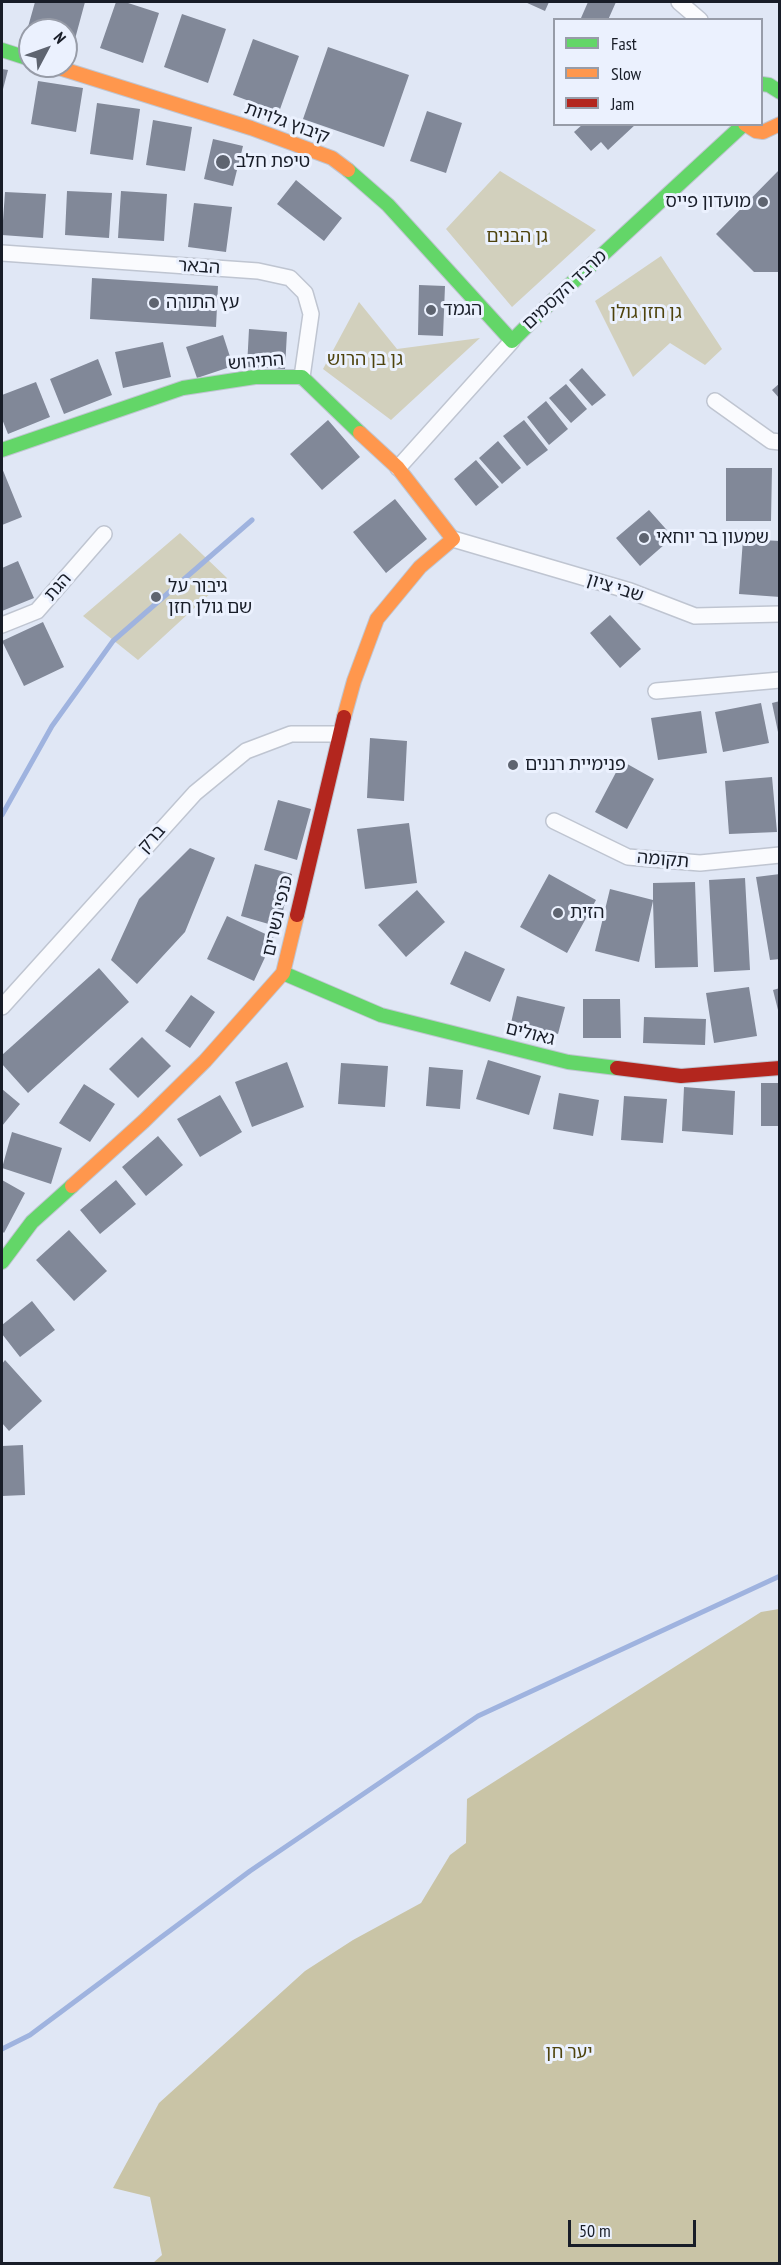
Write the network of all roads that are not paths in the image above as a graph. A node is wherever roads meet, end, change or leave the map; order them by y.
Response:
1 (679, 2) edge
2 (698, 18) edge
3 (2, 50) edge
4 (18, 55) edge
5 (78, 74) edge
6 (763, 84) edge
7 (780, 92) edge
8 (743, 126) edge
9 (748, 126) edge
10 (778, 129) edge
11 (2, 253) edge
12 (512, 341) junction
13 (302, 376) junction
14 (716, 401) dead end
15 (780, 442) edge
16 (2, 450) edge
17 (398, 468) junction
18 (104, 534) dead end
19 (453, 539) junction
20 (780, 614) edge
21 (2, 625) edge
22 (780, 680) edge
23 (656, 691) dead end
24 (339, 734) junction
25 (554, 820) dead end
26 (780, 855) edge
27 (283, 973) junction
28 (2, 1007) edge
29 (780, 1068) edge
30 (2, 1262) edge

1 - 2 street
3 - 4 street
5 - 12 street, קיבוץ גלויות
6 - 7 street
8 - 12 street, מרבד הקסמים
9 - 10 street
11 - 13 street, הבאר
12 - 17 street, מרבד הקסמים
13 - 16 street, התירוש
13 - 17 street, התירוש
14 - 15 street
17 - 19 street, התירוש
18 - 21 street, הגת
19 - 20 street, שבי ציון
19 - 24 street, כנפי נשרים
22 - 23 street
24 - 27 street, כנפי נשרים
24 - 28 street, ברק
25 - 26 street, תקומה
27 - 29 street, גאולים
27 - 30 street, כנפי נשרים

